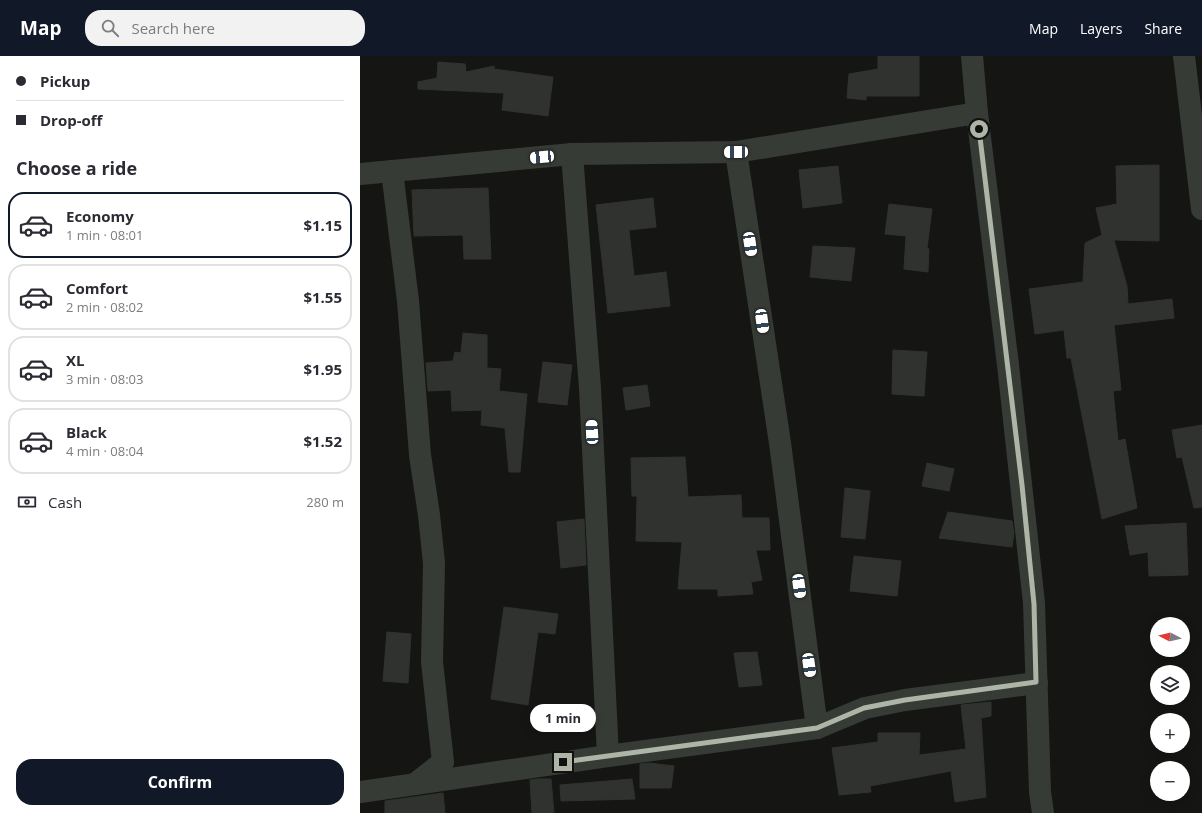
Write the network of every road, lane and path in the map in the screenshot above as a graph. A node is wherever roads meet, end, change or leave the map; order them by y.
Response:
1 (972, 56) edge
2 (1184, 56) edge
3 (977, 113) junction
4 (736, 152) junction
5 (572, 154) junction
6 (392, 171) junction
7 (360, 174) edge
8 (1202, 209) edge
9 (1036, 682) junction
10 (817, 728) junction
11 (608, 756) junction
12 (415, 784) junction
13 (360, 792) edge
14 (1042, 813) edge

1 - 3 street
2 - 8 street
3 - 4 street
3 - 9 street
4 - 5 street
4 - 10 street
5 - 6 street
5 - 11 street
6 - 7 street
6 - 12 street
9 - 10 street
9 - 14 street
10 - 11 street
11 - 12 street
12 - 13 street

